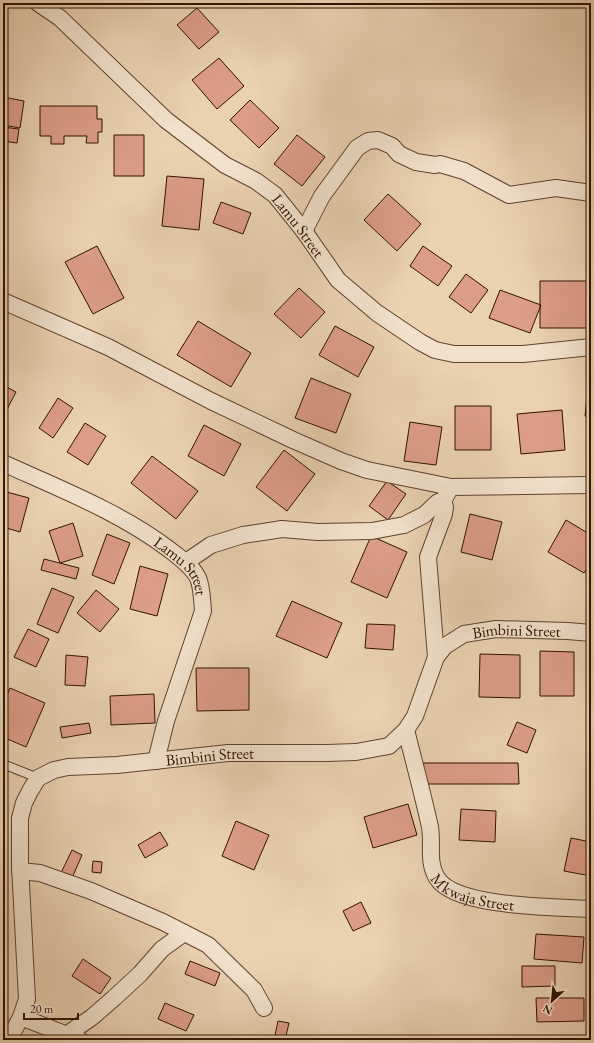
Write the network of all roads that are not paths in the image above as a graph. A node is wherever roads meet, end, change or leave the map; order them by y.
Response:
1 (38, 3) edge
2 (591, 193) edge
3 (304, 230) junction
4 (3, 301) edge
5 (591, 347) edge
6 (3, 462) edge
7 (591, 485) edge
8 (451, 487) junction
9 (443, 501) junction
10 (186, 562) junction
11 (591, 633) edge
12 (436, 657) junction
13 (406, 730) junction
14 (156, 761) junction
15 (3, 764) edge
16 (38, 778) junction
17 (20, 871) junction
18 (591, 909) edge
19 (184, 933) junction
20 (264, 1008) dead end
21 (21, 1017) junction
22 (3, 1037) edge
23 (73, 1038) edge

1 - 3 street, Lamu Street
2 - 3 street
3 - 5 street, Lamu Street
4 - 8 street
6 - 10 street, Lamu Street
7 - 8 street
8 - 9 street
9 - 10 street
9 - 12 street
10 - 14 street, Lamu Street
11 - 12 street, Bimbini Street
12 - 13 street, Bimbini Street
13 - 14 street, Bimbini Street
13 - 18 street, Mkwaja Street
14 - 16 street, Bimbini Street
15 - 16 lane
16 - 17 street
17 - 19 street
17 - 21 street
19 - 20 street
19 - 23 street
21 - 22 street
21 - 23 street

